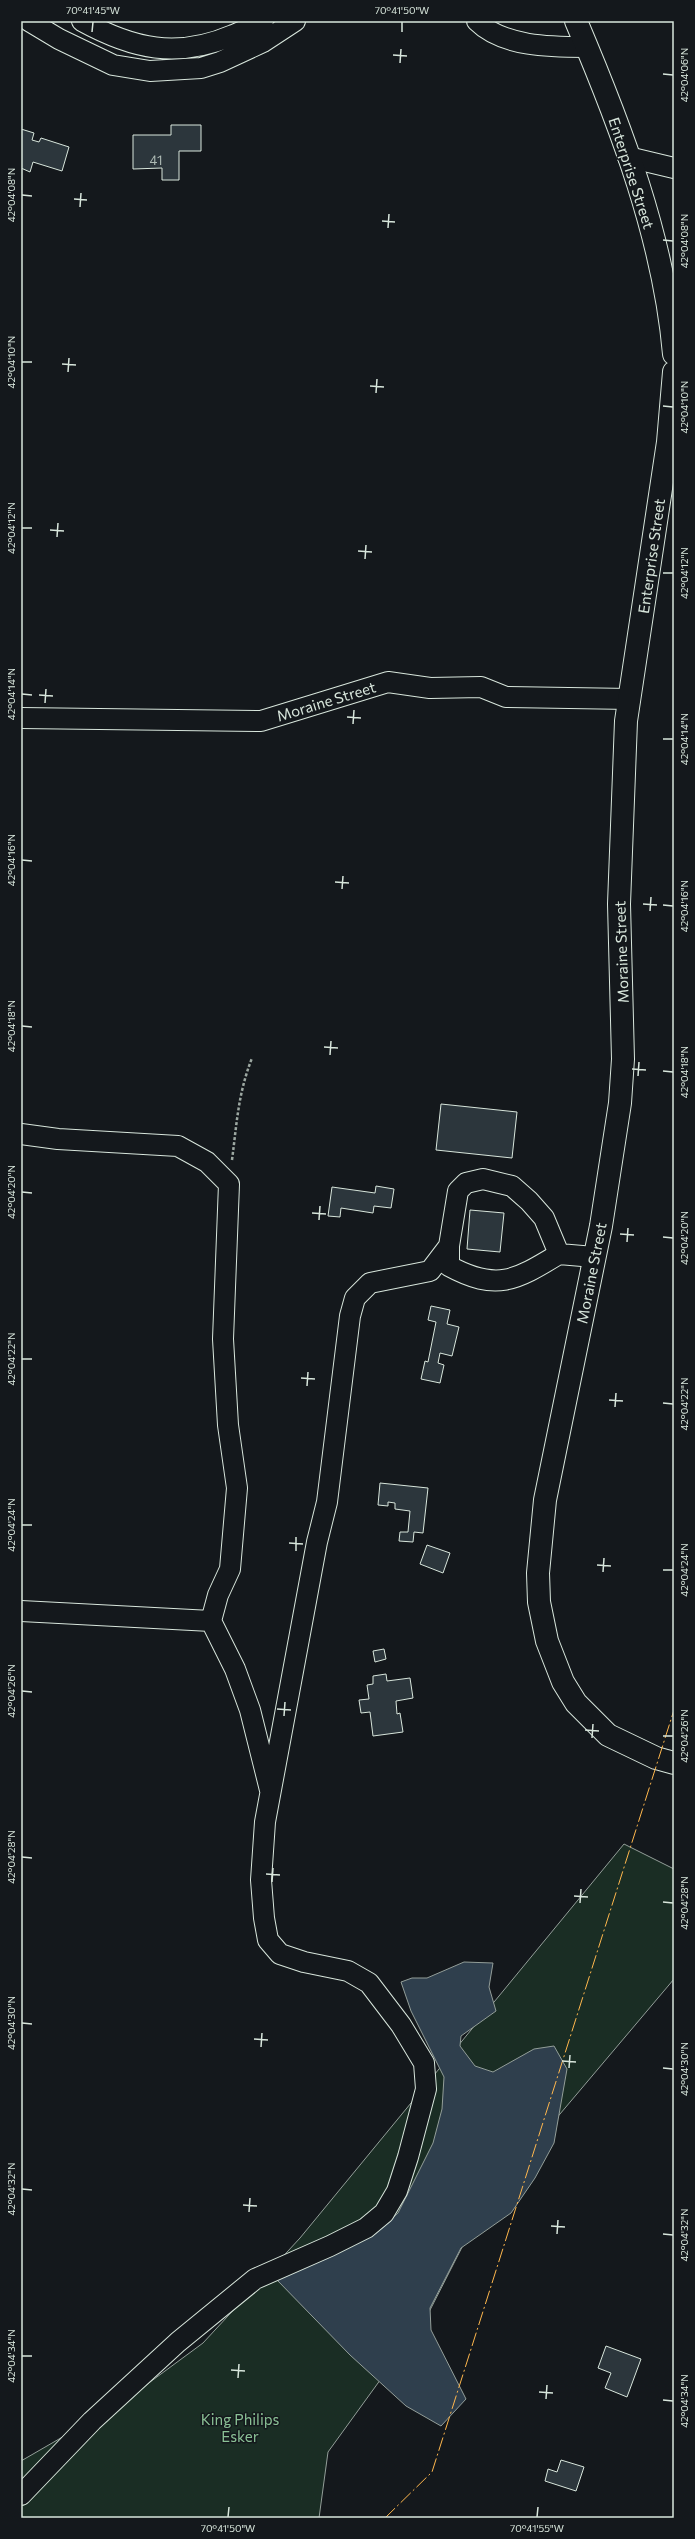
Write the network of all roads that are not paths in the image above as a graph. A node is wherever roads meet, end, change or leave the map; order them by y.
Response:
1 (29, 21) edge
2 (82, 21) edge
3 (263, 21) edge
4 (295, 21) edge
5 (476, 21) edge
6 (493, 21) edge
7 (576, 21) edge
8 (518, 41) junction
9 (586, 47) junction
10 (155, 49) junction
11 (150, 71) junction
12 (628, 157) junction
13 (674, 168) edge
14 (674, 354) edge
15 (674, 372) edge
16 (628, 707) junction
17 (21, 718) edge
18 (21, 1134) edge
19 (449, 1246) junction
20 (559, 1254) junction
21 (594, 1258) junction
22 (21, 1611) edge
23 (211, 1621) junction
24 (674, 1763) edge
25 (271, 1794) junction
26 (21, 2495) edge

1 - 11 street
2 - 10 street
3 - 10 street
4 - 11 street
5 - 8 street
6 - 8 street
7 - 9 main road, Enterprise Street
8 - 9 street
9 - 12 main road, Enterprise Street
10 - 11 street
12 - 13 street
12 - 14 main road, Enterprise Street
15 - 16 main road, Enterprise Street
16 - 17 street, Moraine Street
16 - 21 main road, Moraine Street
18 - 23 street
19 - 20 street
19 - 20 street
19 - 25 street
20 - 21 street
21 - 24 main road, Moraine Street
22 - 23 street
23 - 25 street
25 - 26 street

